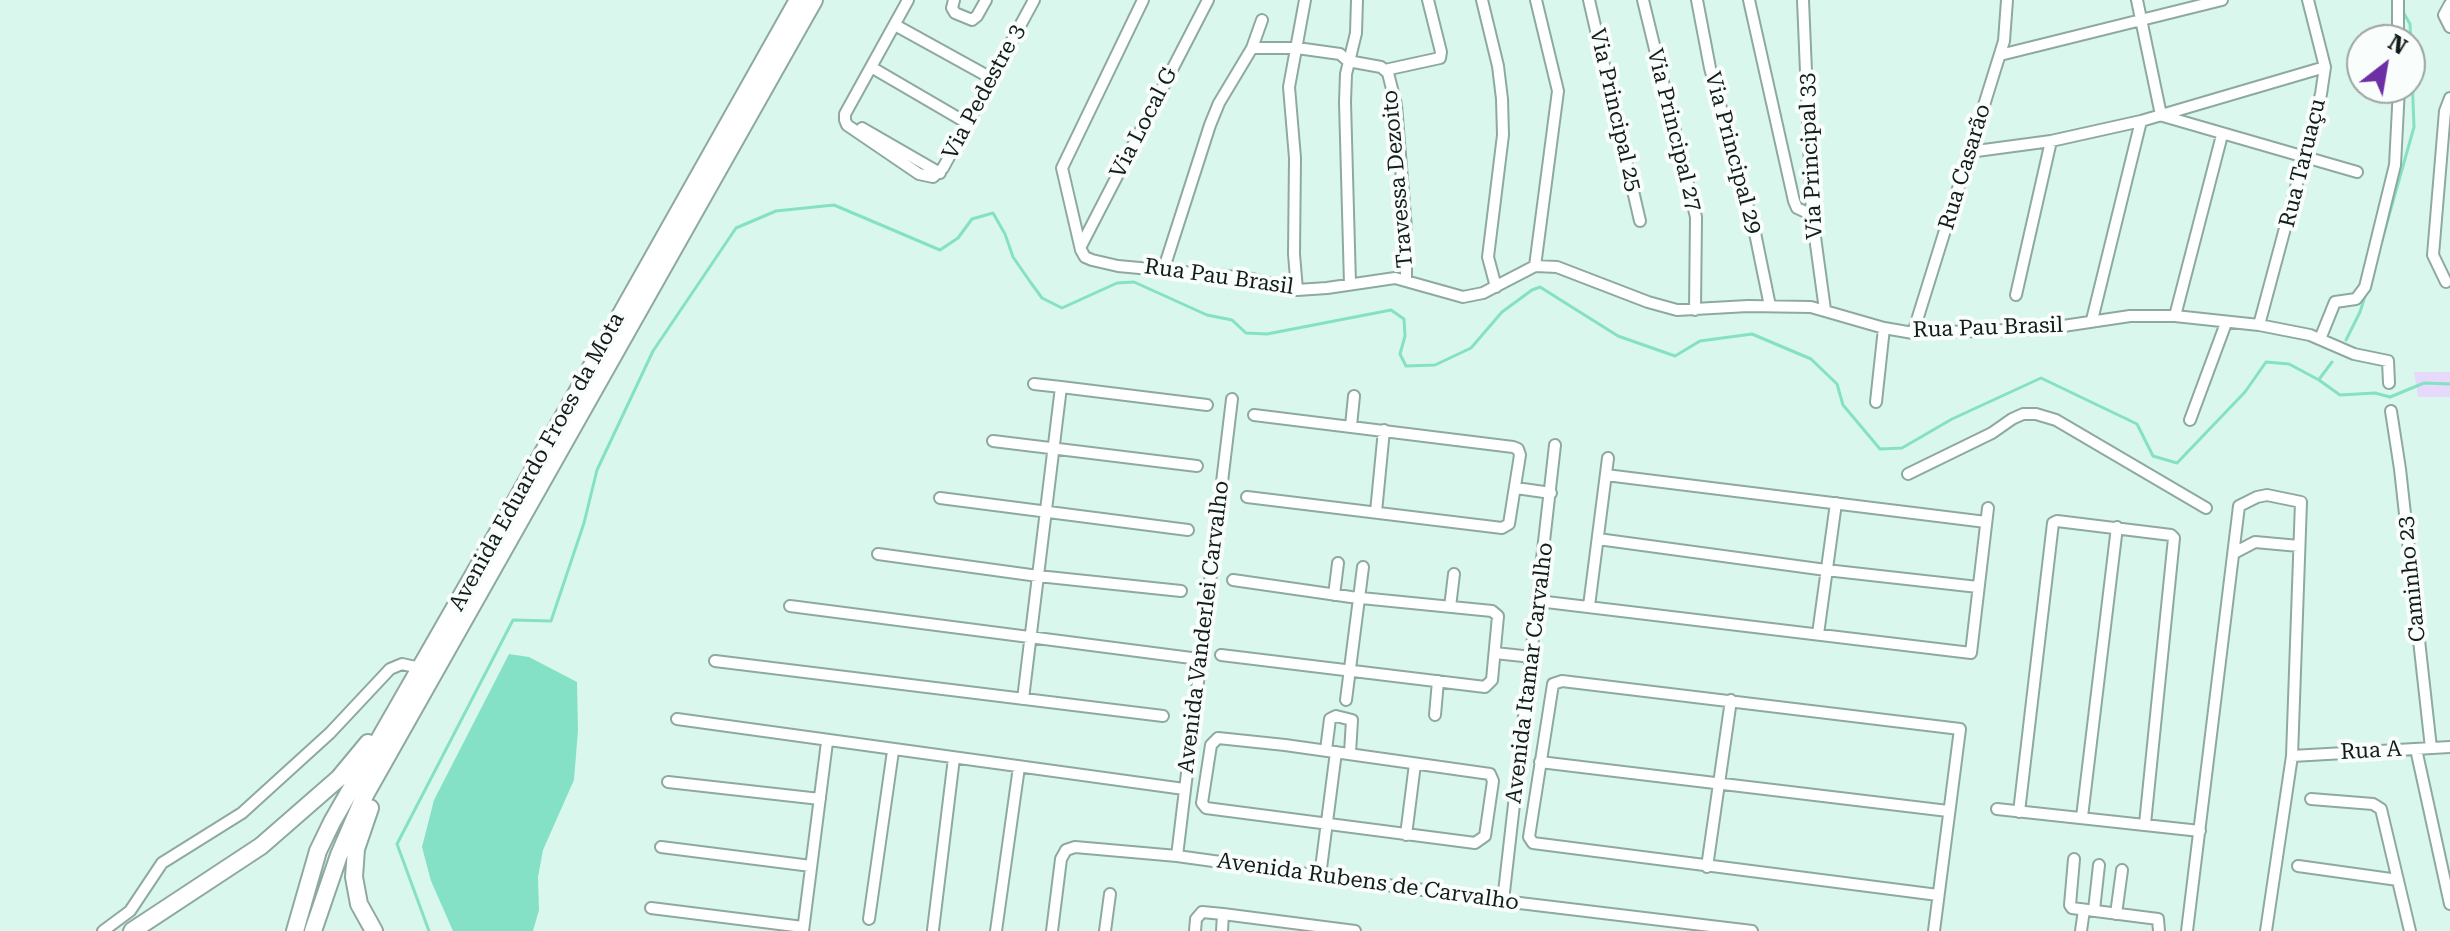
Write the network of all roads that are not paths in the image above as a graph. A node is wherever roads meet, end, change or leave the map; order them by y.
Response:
1 (798, 0) edge
2 (814, 0) edge
3 (908, 0) edge
4 (954, 0) edge
5 (986, 0) edge
6 (1034, 0) edge
7 (1143, 0) edge
8 (1208, 0) edge
9 (1305, 0) edge
10 (1357, 0) edge
11 (1428, 0) edge
12 (1482, 0) edge
13 (1536, 0) edge
14 (1589, 0) edge
15 (1643, 0) edge
16 (1697, 0) edge
17 (1749, 0) edge
18 (1803, 0) edge
19 (2007, 0) edge
20 (2137, 0) edge
21 (2222, 0) edge
22 (2308, 0) edge
23 (2398, 0) edge
24 (2450, 4) edge
25 (1262, 20) dead end
26 (2141, 21) junction
27 (2398, 24) edge
28 (895, 25) junction
29 (2450, 27) edge
30 (1252, 48) junction
31 (1297, 48) junction
32 (2000, 55) junction
33 (1348, 61) junction
34 (871, 67) junction
35 (2325, 67) junction
36 (1385, 70) junction
37 (991, 78) junction
38 (2450, 98) edge
39 (2398, 104) edge
40 (2161, 115) junction
41 (2141, 121) junction
42 (967, 123) junction
43 (2222, 135) junction
44 (2051, 141) junction
45 (1969, 152) junction
46 (2305, 157) junction
47 (2357, 172) dead end
48 (2450, 190) edge
49 (2437, 198) junction
50 (1812, 215) junction
51 (1640, 221) dead end
52 (1081, 246) junction
53 (1535, 266) junction
54 (1164, 268) junction
55 (1406, 279) junction
56 (2449, 283) edge
57 (1350, 284) junction
58 (1496, 287) junction
59 (1297, 290) junction
60 (2016, 295) dead end
61 (1770, 306) junction
62 (1695, 310) junction
63 (1825, 310) junction
64 (2175, 316) junction
65 (2092, 320) junction
66 (2226, 323) junction
67 (2259, 325) junction
68 (1884, 328) junction
69 (1913, 333) junction
70 (2320, 339) junction
71 (2389, 383) dead end
72 (1034, 384) dead end
73 (1061, 387) junction
74 (1354, 396) dead end
75 (1232, 399) dead end
76 (1876, 402) dead end
77 (1207, 405) dead end
78 (2391, 411) dead end
79 (1254, 415) dead end
80 (2190, 420) dead end
81 (1351, 426) junction
82 (1384, 430) junction
83 (993, 441) dead end
84 (1555, 445) dead end
85 (1052, 448) junction
86 (1608, 458) dead end
87 (1197, 466) dead end
88 (1908, 474) dead end
89 (1606, 475) junction
90 (1516, 488) junction
91 (1551, 493) junction
92 (1247, 497) dead end
93 (940, 498) dead end
94 (1836, 503) junction
95 (1988, 508) dead end
96 (2206, 508) dead end
97 (1045, 512) junction
98 (1376, 512) junction
99 (1986, 522) junction
100 (2117, 527) junction
101 (1188, 530) dead end
102 (1598, 539) junction
103 (2299, 546) junction
104 (2234, 553) junction
105 (878, 554) dead end
106 (1338, 563) dead end
107 (1363, 567) dead end
108 (1826, 570) junction
109 (1454, 574) dead end
110 (1038, 576) junction
111 (1233, 580) dead end
112 (1978, 587) junction
113 (1181, 591) dead end
114 (1334, 595) junction
115 (1360, 598) junction
116 (1538, 601) junction
117 (790, 606) dead end
118 (1589, 606) junction
119 (1450, 607) junction
120 (1818, 634) junction
121 (1031, 637) junction
122 (1495, 653) junction
123 (1221, 655) dead end
124 (1532, 657) junction
125 (1199, 659) junction
126 (715, 661) dead end
127 (420, 668) junction
128 (1350, 670) junction
129 (1438, 681) junction
130 (1023, 699) junction
131 (1346, 700) dead end
132 (1731, 700) junction
133 (404, 711) junction
134 (1435, 715) dead end
135 (1163, 716) dead end
136 (677, 719) dead end
137 (827, 742) junction
138 (2450, 747) edge
139 (2431, 748) junction
140 (2416, 749) junction
141 (893, 751) junction
142 (1331, 751) junction
143 (1350, 753) junction
144 (2292, 756) junction
145 (954, 758) junction
146 (1540, 762) junction
147 (1415, 764) junction
148 (1019, 767) junction
149 (668, 782) dead end
150 (1719, 784) junction
151 (1184, 789) junction
152 (820, 799) junction
153 (2311, 799) dead end
154 (1997, 809) dead end
155 (1948, 811) junction
156 (2019, 812) junction
157 (2082, 817) junction
158 (2145, 824) junction
159 (1326, 825) junction
160 (2200, 831) junction
161 (1406, 835) junction
162 (661, 847) dead end
163 (1177, 856) junction
164 (2074, 859) dead end
165 (2099, 865) dead end
166 (811, 866) junction
167 (2298, 866) dead end
168 (1707, 867) junction
169 (2122, 870) dead end
170 (1320, 876) junction
171 (2398, 880) junction
172 (1110, 894) dead end
173 (1938, 895) junction
174 (1503, 901) junction
175 (2450, 904) edge
176 (651, 908) dead end
177 (2089, 910) junction
178 (1223, 914) junction
179 (2116, 914) junction
180 (1637, 917) junction
181 (2144, 917) junction
182 (869, 919) dead end
183 (1710, 928) edge
184 (803, 929) edge
185 (933, 930) edge
186 (103, 931) edge
187 (132, 931) edge
188 (295, 931) edge
189 (313, 931) edge
190 (374, 931) edge
191 (996, 931) edge
192 (1052, 931) edge
193 (1105, 931) edge
194 (1195, 931) edge
195 (1222, 931) edge
196 (1355, 931) edge
197 (1636, 931) edge
198 (1752, 931) edge
199 (1934, 931) edge
200 (2081, 931) edge
201 (2142, 931) edge
202 (2159, 931) edge
203 (2187, 931) edge
204 (2266, 931) edge
205 (2410, 931) edge

1 - 127 highway, Avenida Eduardo Froes da Mota
2 - 133 highway, Avenida Eduardo Froes da Mota
3 - 28 street, Via Pedestre 3
4 - 5 street
6 - 37 street, Via Pedestre 3
7 - 52 street
8 - 52 street, Via Local G
9 - 31 street
10 - 33 street
11 - 36 street
12 - 58 street
13 - 53 street
14 - 51 street, Via Principal 25
15 - 62 street, Via Principal 27
16 - 61 street, Via Principal 29
17 - 50 street
18 - 50 street, Via Principal 33
19 - 32 street, Rua Casarão
20 - 26 street
21 - 26 street
22 - 35 street, Rua Taruaçu
23 - 27 street
24 - 29 street
25 - 30 street
26 - 32 street
26 - 40 street
28 - 34 street, Via Pedestre 3
28 - 37 street
30 - 31 street, Travessa Dezoito
30 - 54 street
31 - 33 street, Travessa Dezoito
31 - 59 street
32 - 45 street, Rua Casarão
33 - 36 street, Travessa Dezoito
33 - 57 street
34 - 42 street
34 - 42 street, Via Pedestre 3
35 - 40 street
35 - 46 street, Rua Taruaçu
36 - 55 street, Travessa Dezoito
37 - 42 street, Via Pedestre 3
38 - 49 street
39 - 70 street
40 - 41 street
40 - 43 street
41 - 44 street
41 - 65 street
43 - 46 street
43 - 64 street
44 - 45 street
44 - 60 street
45 - 69 street, Rua Casarão
46 - 47 street
46 - 67 street, Rua Taruaçu
48 - 49 street
49 - 56 street
50 - 63 street, Via Principal 33
52 - 54 street, Rua Pau Brasil
53 - 58 street, Rua Pau Brasil
53 - 62 street, Rua Pau Brasil
54 - 59 street, Rua Pau Brasil
55 - 57 street, Rua Pau Brasil
55 - 58 street, Rua Pau Brasil
57 - 59 street, Rua Pau Brasil
61 - 62 street, Rua Pau Brasil
61 - 63 street, Rua Pau Brasil
63 - 68 street, Rua Pau Brasil
64 - 65 street, Rua Pau Brasil
64 - 66 street, Rua Pau Brasil
65 - 69 street, Rua Pau Brasil
66 - 67 street, Rua Pau Brasil
66 - 80 street
67 - 70 street, Rua Pau Brasil
68 - 69 street, Rua Pau Brasil
68 - 76 street
70 - 71 street, Rua Pau Brasil
72 - 73 street
73 - 77 street
73 - 85 street
74 - 81 street
75 - 125 street, Avenida Vanderlei Carvalho
78 - 139 street, Caminho 23
79 - 81 street
81 - 82 street
82 - 90 street
82 - 98 street
83 - 85 street
84 - 91 street, Avenida Itamar Carvalho
85 - 87 street
85 - 97 street
86 - 89 street
88 - 96 street
89 - 94 street
89 - 102 street
90 - 91 street
90 - 98 street
91 - 116 street, Avenida Itamar Carvalho
92 - 98 street
93 - 97 street
94 - 99 street
94 - 108 street
95 - 99 street
97 - 101 street
97 - 110 street
99 - 112 street
100 - 156 street
100 - 157 street
100 - 158 street
102 - 108 street
102 - 118 street
103 - 104 street
103 - 104 street
103 - 144 street
104 - 160 street
105 - 110 street
106 - 114 street
107 - 115 street
108 - 112 street
108 - 120 street
109 - 119 street
110 - 113 street
110 - 121 street
111 - 114 street
112 - 120 street
114 - 115 street
115 - 119 street
115 - 128 street
116 - 118 street
116 - 124 street, Avenida Itamar Carvalho
117 - 121 street
118 - 120 street
119 - 122 street
121 - 125 street
121 - 130 street
122 - 124 street
122 - 129 street
123 - 128 street
124 - 174 street, Avenida Itamar Carvalho
125 - 151 street, Avenida Vanderlei Carvalho
126 - 130 street
127 - 133 highway, Avenida Eduardo Froes da Mota
127 - 186 street
128 - 129 street
128 - 131 street
129 - 134 street
130 - 135 street
132 - 146 street
132 - 150 street
132 - 155 street
133 - 187 highway
133 - 188 highway, Avenida Eduardo Froes da Mota
133 - 189 highway, Avenida Eduardo Froes da Mota
133 - 190 highway
136 - 137 street
137 - 141 street
137 - 152 street
138 - 139 street, Rua A
139 - 140 street, Rua A
140 - 144 street, Rua A
140 - 175 street
141 - 145 street
141 - 182 street
142 - 143 street
142 - 143 street
142 - 159 street
142 - 159 street
143 - 147 street
144 - 204 street
145 - 148 street
145 - 185 street
146 - 150 street
146 - 168 street
147 - 161 street
147 - 161 street
148 - 151 street
148 - 191 street
149 - 152 street
150 - 155 street
150 - 168 street
151 - 163 street, Avenida Vanderlei Carvalho
152 - 166 street
153 - 171 street
154 - 156 street
155 - 173 street
156 - 157 street
157 - 158 street
158 - 160 street
159 - 161 street
159 - 170 street
160 - 203 street
162 - 166 street
163 - 170 street, Avenida Rubens de Carvalho
163 - 192 street, Avenida Rubens de Carvalho
164 - 177 street
165 - 177 street
166 - 184 street
167 - 171 street
168 - 173 street
169 - 179 street
170 - 174 street, Avenida Rubens de Carvalho
171 - 205 street
172 - 193 street
173 - 199 street
174 - 180 street, Avenida Rubens de Carvalho
176 - 184 street
177 - 179 street
177 - 200 street
178 - 194 street
178 - 195 street
178 - 196 street
179 - 181 street
180 - 183 street, Avenida Rubens de Carvalho
180 - 197 street
181 - 201 street
181 - 202 street
183 - 198 street, Avenida Rubens de Carvalho

